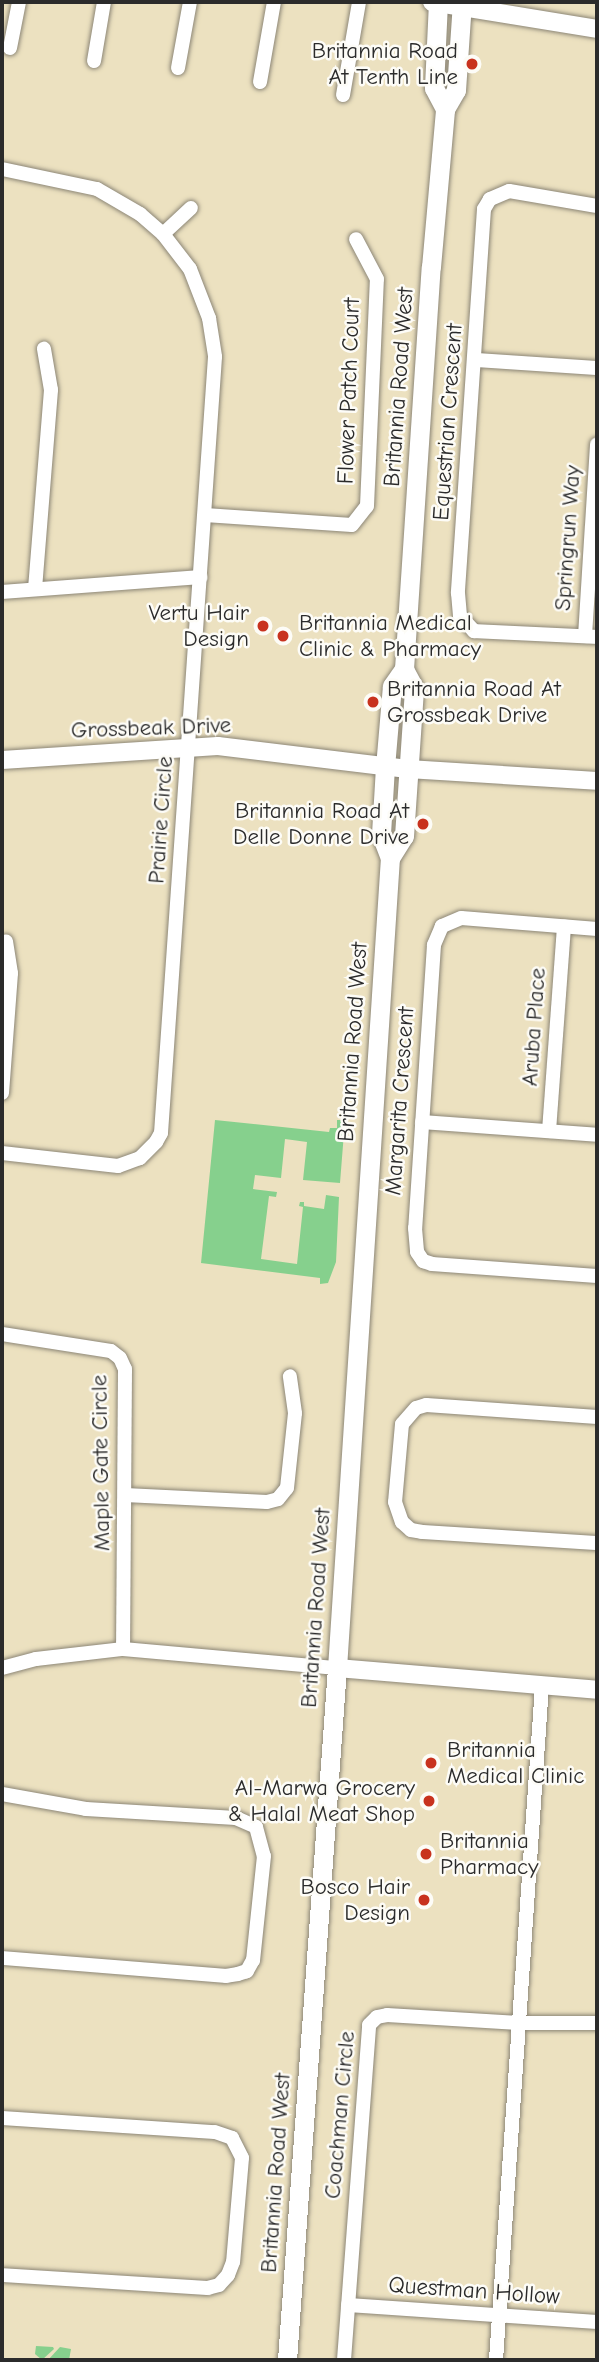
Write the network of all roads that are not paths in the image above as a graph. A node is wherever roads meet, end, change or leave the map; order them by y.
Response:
1 (19, 2) edge
2 (104, 2) edge
3 (190, 2) edge
4 (274, 2) edge
5 (359, 2) edge
6 (436, 2) edge
7 (462, 4) edge
8 (597, 29) edge
9 (10, 48) dead end
10 (94, 61) dead end
11 (178, 68) dead end
12 (260, 82) dead end
13 (343, 95) dead end
14 (445, 109) junction
15 (2, 169) edge
16 (597, 206) edge
17 (191, 208) dead end
18 (163, 234) junction
19 (356, 239) dead end
20 (44, 349) dead end
21 (475, 360) junction
22 (597, 368) edge
23 (597, 444) edge
24 (205, 515) junction
25 (200, 577) junction
26 (35, 589) junction
27 (2, 592) edge
28 (591, 636) edge
29 (404, 669) junction
30 (189, 747) junction
31 (2, 760) edge
32 (385, 767) junction
33 (408, 769) junction
34 (597, 781) edge
35 (390, 858) junction
36 (564, 927) junction
37 (597, 929) edge
38 (6, 941) dead end
39 (2, 1093) edge
40 (422, 1122) junction
41 (549, 1131) junction
42 (597, 1135) edge
43 (2, 1153) edge
44 (597, 1276) edge
45 (2, 1334) edge
46 (290, 1376) dead end
47 (597, 1417) edge
48 (125, 1495) junction
49 (597, 1543) edge
50 (123, 1649) junction
51 (2, 1668) edge
52 (337, 1668) junction
53 (542, 1686) junction
54 (597, 1690) edge
55 (2, 1794) edge
56 (2, 1958) edge
57 (519, 2023) junction
58 (597, 2023) edge
59 (2, 2118) edge
60 (2, 2275) edge
61 (348, 2305) junction
62 (499, 2315) junction
63 (597, 2322) edge
64 (287, 2360) edge
65 (344, 2360) edge
66 (496, 2360) edge

1 - 9 street
2 - 10 street
3 - 11 street
4 - 12 street
5 - 13 street
6 - 7 street
6 - 14 main road, Britannia Road West
7 - 8 street
7 - 14 main road, Britannia Road West
14 - 29 main road, Britannia Road West
15 - 18 street, Prairie Circle
16 - 21 street, Equestrian Crescent
17 - 18 street
18 - 24 street, Prairie Circle
19 - 24 street, Flower Patch Court
20 - 26 street
21 - 22 street
21 - 28 street, Equestrian Crescent
23 - 28 street, Springrun Way
24 - 25 street, Prairie Circle
25 - 26 street
25 - 30 street, Prairie Circle
26 - 27 street
29 - 32 main road, Britannia Road West
29 - 33 main road, Britannia Road West
30 - 31 street, Grossbeak Drive
30 - 32 street, Grossbeak Drive
30 - 43 street, Prairie Circle
32 - 33 street, Grossbeak Drive
32 - 35 main road, Britannia Road West
33 - 34 street, Grossbeak Drive
33 - 35 main road, Britannia Road West
35 - 52 main road, Britannia Road West
36 - 37 street, Margarita Crescent
36 - 40 street, Margarita Crescent
36 - 41 street, Aruba Place
38 - 39 street
40 - 41 street
40 - 44 street, Margarita Crescent
41 - 42 street
45 - 48 street, Maple Gate Circle
46 - 48 street
47 - 49 street
48 - 50 street, Maple Gate Circle
50 - 51 street
50 - 52 street
52 - 53 street
52 - 64 main road, Britannia Road West
53 - 54 street
53 - 57 street
55 - 56 street
57 - 58 street
57 - 61 street, Coachman Circle
57 - 62 street
59 - 60 street
61 - 62 street, Questman Hollow
61 - 65 street, Coachman Circle
62 - 63 street, Questman Hollow
62 - 66 street

